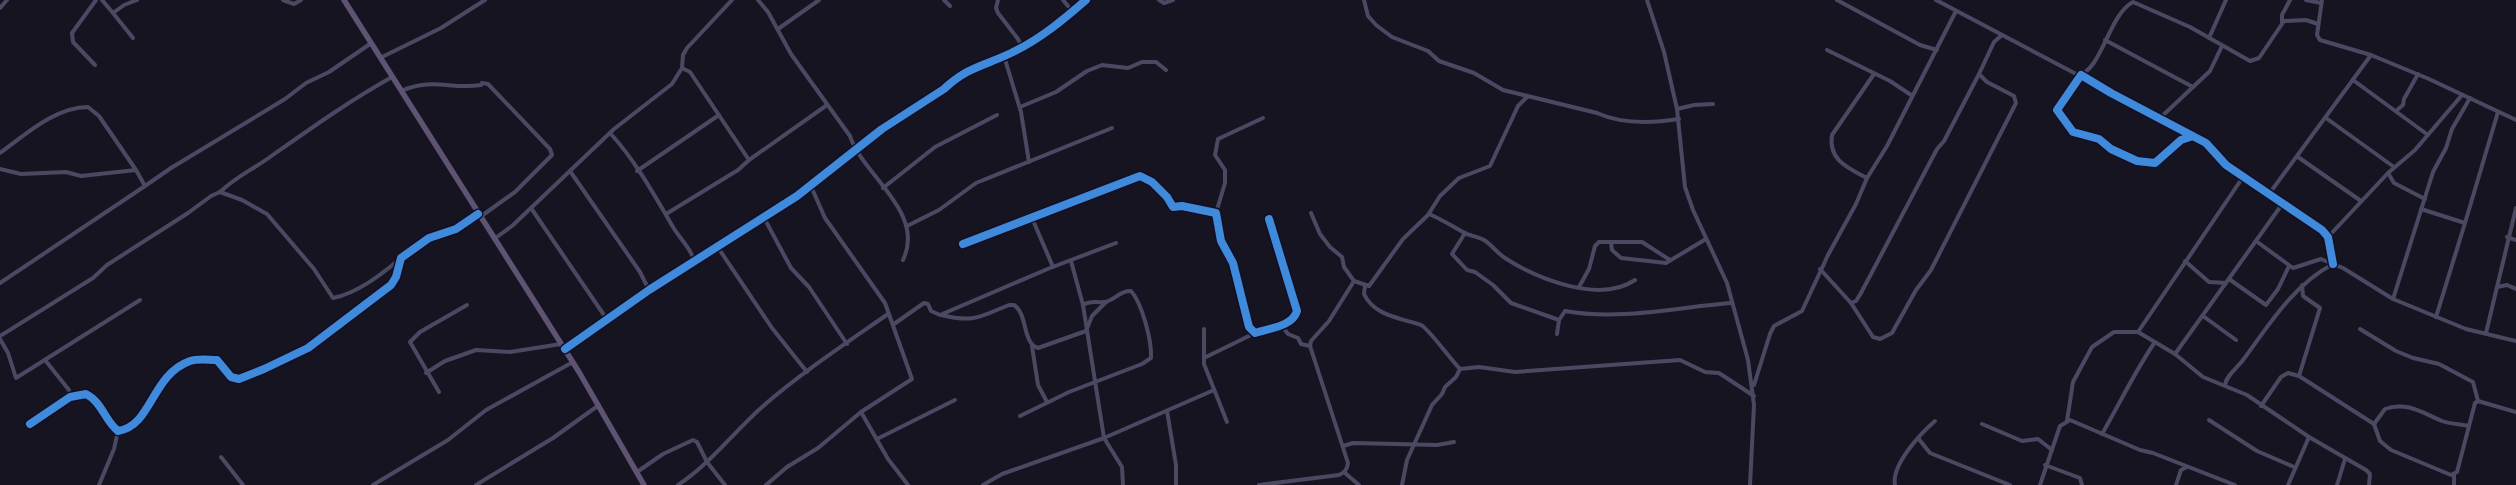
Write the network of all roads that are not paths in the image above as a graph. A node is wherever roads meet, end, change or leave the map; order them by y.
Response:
1 (7, 0) edge
2 (96, 0) edge
3 (102, 0) edge
4 (137, 0) edge
5 (283, 0) edge
6 (301, 0) edge
7 (344, 0) edge
8 (485, 0) edge
9 (732, 0) edge
10 (758, 0) edge
11 (819, 0) edge
12 (944, 0) edge
13 (998, 0) edge
14 (1063, 0) edge
15 (1086, 0) edge
16 (1159, 0) edge
17 (1172, 0) edge
18 (1364, 0) edge
19 (1647, 0) edge
20 (1838, 0) edge
21 (1936, 0) edge
22 (2226, 0) edge
23 (2290, 0) edge
24 (2306, 0) edge
25 (2135, 1) edge
26 (2143, 2) edge
27 (2321, 2) edge
28 (950, 6) dead end
29 (0, 8) edge
30 (1956, 10) junction
31 (1072, 12) junction
32 (113, 13) junction
33 (2282, 23) junction
34 (2318, 24) junction
35 (778, 29) junction
36 (2002, 35) junction
37 (133, 38) dead end
38 (2210, 38) junction
39 (2105, 40) junction
40 (370, 44) junction
41 (2222, 46) junction
42 (1022, 47) junction
43 (1827, 50) dead end
44 (1937, 50) junction
45 (2371, 55) junction
46 (1004, 56) junction
47 (380, 58) junction
48 (95, 65) dead end
49 (682, 68) junction
50 (1166, 70) dead end
51 (1874, 74) junction
52 (1979, 74) junction
53 (2418, 74) junction
54 (2081, 75) junction
55 (392, 77) junction
56 (2353, 80) junction
57 (2193, 87) junction
58 (401, 91) junction
59 (1911, 95) junction
60 (2462, 95) junction
61 (1528, 97) junction
62 (2470, 98) junction
63 (1712, 104) dead end
64 (828, 105) junction
65 (1020, 107) junction
66 (1676, 109) junction
67 (2397, 110) junction
68 (2498, 112) junction
69 (719, 115) junction
70 (997, 115) dead end
71 (1263, 118) dead end
72 (2326, 118) junction
73 (1679, 119) junction
74 (2159, 119) junction
75 (2516, 120) edge
76 (1112, 128) dead end
77 (610, 133) junction
78 (2428, 135) junction
79 (2193, 136) junction
80 (854, 149) junction
81 (0, 153) edge
82 (2298, 157) junction
83 (749, 160) junction
84 (1029, 162) junction
85 (2394, 167) junction
86 (0, 169) edge
87 (136, 170) junction
88 (637, 170) junction
89 (570, 171) junction
90 (2388, 173) junction
91 (2243, 177) junction
92 (1867, 178) junction
93 (810, 184) junction
94 (145, 186) junction
95 (883, 188) junction
96 (220, 192) junction
97 (2268, 194) junction
98 (2424, 199) junction
99 (2360, 201) junction
100 (2283, 203) junction
101 (531, 208) junction
102 (2516, 208) edge
103 (2422, 209) junction
104 (1216, 213) junction
105 (1311, 213) dead end
106 (666, 214) junction
107 (1429, 214) junction
108 (479, 216) junction
109 (763, 216) junction
110 (1032, 218) junction
111 (1269, 219) dead end
112 (2465, 223) junction
113 (907, 226) junction
114 (1464, 233) junction
115 (2328, 237) junction
116 (2508, 237) junction
117 (494, 239) junction
118 (1706, 239) junction
119 (2516, 240) edge
120 (2256, 241) junction
121 (1116, 243) dead end
122 (1611, 243) junction
123 (963, 244) dead end
124 (717, 246) junction
125 (401, 258) junction
126 (694, 260) junction
127 (903, 260) dead end
128 (1670, 260) junction
129 (1071, 261) junction
130 (2185, 261) junction
131 (2333, 264) junction
132 (2289, 266) junction
133 (1053, 267) junction
134 (1820, 269) junction
135 (1635, 280) dead end
136 (1354, 281) junction
137 (2227, 281) junction
138 (0, 283) edge
139 (2302, 285) junction
140 (1365, 286) junction
141 (1579, 287) junction
142 (2497, 287) junction
143 (2516, 289) edge
144 (649, 290) junction
145 (2393, 299) junction
146 (140, 300) dead end
147 (1106, 302) junction
148 (1732, 303) junction
149 (1851, 303) junction
150 (467, 305) dead end
151 (1083, 305) junction
152 (888, 314) junction
153 (940, 315) junction
154 (2203, 316) junction
155 (2436, 316) junction
156 (606, 318) junction
157 (1559, 320) junction
158 (894, 324) junction
159 (1281, 325) junction
160 (1204, 329) dead end
161 (2360, 329) dead end
162 (1086, 331) junction
163 (2138, 332) junction
164 (1255, 333) junction
165 (2486, 333) junction
166 (1557, 334) dead end
167 (0, 338) edge
168 (2236, 340) dead end
169 (2516, 341) edge
170 (2155, 342) junction
171 (1032, 343) junction
172 (848, 344) junction
173 (563, 346) junction
174 (1310, 346) junction
175 (2175, 354) junction
176 (1204, 358) junction
177 (45, 360) junction
178 (573, 362) junction
179 (1460, 369) junction
180 (807, 372) junction
181 (426, 373) junction
182 (2299, 376) junction
183 (1096, 384) junction
184 (2225, 385) junction
185 (1753, 387) junction
186 (1214, 390) junction
187 (439, 392) dead end
188 (1754, 396) junction
189 (70, 397) junction
190 (955, 400) dead end
191 (2478, 401) junction
192 (1047, 402) junction
193 (600, 405) junction
194 (2261, 406) junction
195 (1167, 411) junction
196 (861, 412) junction
197 (2516, 412) edge
198 (1020, 416) dead end
199 (2208, 420) dead end
200 (1935, 421) dead end
201 (2066, 421) junction
202 (1227, 422) dead end
203 (30, 424) dead end
204 (1982, 424) dead end
205 (2374, 424) junction
206 (2469, 426) junction
207 (118, 431) junction
208 (2102, 434) junction
209 (2310, 437) junction
210 (1104, 438) junction
211 (1918, 438) junction
212 (877, 439) junction
213 (1454, 442) dead end
214 (1413, 445) junction
215 (1343, 446) junction
216 (2052, 450) junction
217 (221, 457) dead end
218 (2345, 458) junction
219 (706, 462) junction
220 (2045, 465) junction
221 (2187, 467) junction
222 (2294, 467) junction
223 (637, 472) junction
224 (1345, 473) junction
225 (2454, 475) junction
226 (99, 485) edge
227 (243, 485) edge
228 (373, 485) edge
229 (476, 485) edge
230 (644, 485) edge
231 (678, 485) edge
232 (725, 485) edge
233 (766, 485) edge
234 (908, 485) edge
235 (983, 485) edge
236 (1122, 485) edge
237 (1176, 485) edge
238 (1259, 485) edge
239 (1359, 485) edge
240 (1402, 485) edge
241 (1750, 485) edge
242 (1895, 485) edge
243 (2010, 485) edge
244 (2040, 485) edge
245 (2082, 485) edge
246 (2176, 485) edge
247 (2235, 485) edge
248 (2288, 485) edge
249 (2337, 485) edge
250 (2369, 485) edge
251 (2454, 485) edge

1 - 29 street
2 - 48 street
3 - 32 street
4 - 32 street
5 - 6 street
7 - 40 main road
8 - 47 street
9 - 49 street
10 - 35 street
11 - 35 street
12 - 28 street
13 - 42 street
14 - 31 street
15 - 31 street
16 - 17 street
18 - 61 street
19 - 66 street
20 - 44 street
21 - 30 street
22 - 38 street
23 - 33 street
24 - 27 street
25 - 26 street
25 - 39 street
26 - 38 street
27 - 34 street
30 - 36 street
30 - 44 street
31 - 42 street
32 - 37 street
33 - 34 street
33 - 41 street
34 - 45 street
35 - 64 street
36 - 52 street
36 - 54 street
38 - 41 street
39 - 54 street
39 - 57 street
40 - 47 main road
40 - 94 street
41 - 57 street
42 - 46 street
43 - 51 street
44 - 59 street
45 - 53 street
45 - 56 street
46 - 65 street
46 - 80 street
47 - 55 main road
49 - 69 street
49 - 77 street
50 - 65 street
51 - 59 street
51 - 92 street
52 - 149 street
52 - 149 street
53 - 60 street
53 - 67 street
54 - 74 street
54 - 79 street
55 - 58 main road
55 - 96 street
56 - 67 street
56 - 72 street
57 - 74 street
58 - 108 main road
58 - 108 street
59 - 92 street
60 - 62 street
60 - 78 street
61 - 73 street
61 - 107 street
62 - 68 street
62 - 98 street
63 - 66 street
64 - 80 street
64 - 83 street
65 - 84 street
66 - 73 street
67 - 78 street
68 - 75 street
68 - 112 street
69 - 83 street
69 - 88 street
70 - 95 street
71 - 104 street
72 - 82 street
72 - 85 street
73 - 118 street
74 - 79 street
76 - 84 street
77 - 88 street
77 - 89 street
78 - 85 street
79 - 91 street
80 - 93 street
80 - 95 street
81 - 87 street
82 - 97 street
82 - 99 street
83 - 106 street
84 - 113 street
85 - 90 street
86 - 87 street
87 - 94 street
88 - 106 street
89 - 101 street
89 - 144 street
90 - 98 street
90 - 99 street
91 - 97 street
91 - 130 street
92 - 134 street
93 - 109 street
93 - 152 street
94 - 138 street
95 - 113 street
96 - 125 street
96 - 167 street
97 - 100 street
98 - 103 street
99 - 115 street
100 - 115 street
100 - 120 street
101 - 117 street
101 - 156 street
102 - 116 street
103 - 112 street
103 - 145 street
104 - 110 street
104 - 164 street
105 - 136 street
106 - 126 street
107 - 114 street
107 - 140 street
108 - 117 main road
108 - 125 street
109 - 124 street
109 - 172 street
110 - 123 street
110 - 133 street
111 - 159 street
112 - 155 street
113 - 127 street
114 - 141 street
114 - 157 street
115 - 131 street
116 - 119 street
116 - 142 street
117 - 173 main road
118 - 128 street
118 - 148 street
120 - 132 street
120 - 137 street
121 - 129 street
122 - 128 street
122 - 128 street
122 - 141 street
124 - 126 street
124 - 180 street
125 - 207 street
126 - 144 street
129 - 133 street
129 - 151 street
130 - 137 street
130 - 163 street
131 - 132 street
131 - 139 street
131 - 145 street
132 - 137 street
133 - 153 street
134 - 149 street
134 - 185 street
135 - 141 street
136 - 140 street
136 - 174 street
137 - 154 street
139 - 182 street
139 - 184 street
140 - 179 street
142 - 143 street
142 - 165 street
144 - 156 street
145 - 155 street
146 - 177 street
147 - 151 street
147 - 162 street
147 - 183 street
148 - 157 street
148 - 185 street
150 - 181 street
151 - 162 street
152 - 158 street
152 - 172 street
153 - 158 street
153 - 171 street
154 - 168 street
154 - 175 street
155 - 165 street
156 - 173 street
157 - 166 street
158 - 196 street
159 - 164 street
159 - 174 street
160 - 176 street
161 - 191 street
162 - 171 street
162 - 183 street
163 - 170 street
163 - 201 street
164 - 176 street
165 - 169 street
167 - 177 street
170 - 175 street
170 - 208 street
171 - 192 street
172 - 180 street
173 - 178 main road
173 - 181 street
174 - 215 street
175 - 184 street
176 - 186 street
177 - 189 street
178 - 193 main road
178 - 228 street
179 - 188 street
179 - 214 street
180 - 219 street
181 - 187 street
182 - 194 street
182 - 205 street
183 - 192 street
183 - 210 street
184 - 194 street
185 - 188 street
186 - 195 street
186 - 202 street
188 - 241 street
189 - 203 street
189 - 207 street
190 - 212 street
191 - 197 street
191 - 206 street
192 - 198 street
193 - 223 main road
193 - 229 street
194 - 209 street
195 - 210 street
195 - 237 street
196 - 212 street
196 - 233 street
199 - 222 street
200 - 211 street
201 - 208 street
201 - 216 street
204 - 216 street
205 - 206 street
205 - 225 street
206 - 225 street
207 - 226 street
208 - 221 street
209 - 218 street
209 - 222 street
210 - 235 street
210 - 236 street
211 - 242 street
211 - 243 street
212 - 234 street
213 - 214 street
214 - 215 street
214 - 240 street
215 - 224 street
216 - 220 street
217 - 227 street
218 - 249 street
218 - 250 street
219 - 223 street
219 - 231 street
219 - 232 street
220 - 244 street
220 - 245 street
221 - 246 street
221 - 247 street
222 - 248 street
223 - 230 main road
224 - 238 street
224 - 239 street
225 - 251 street

